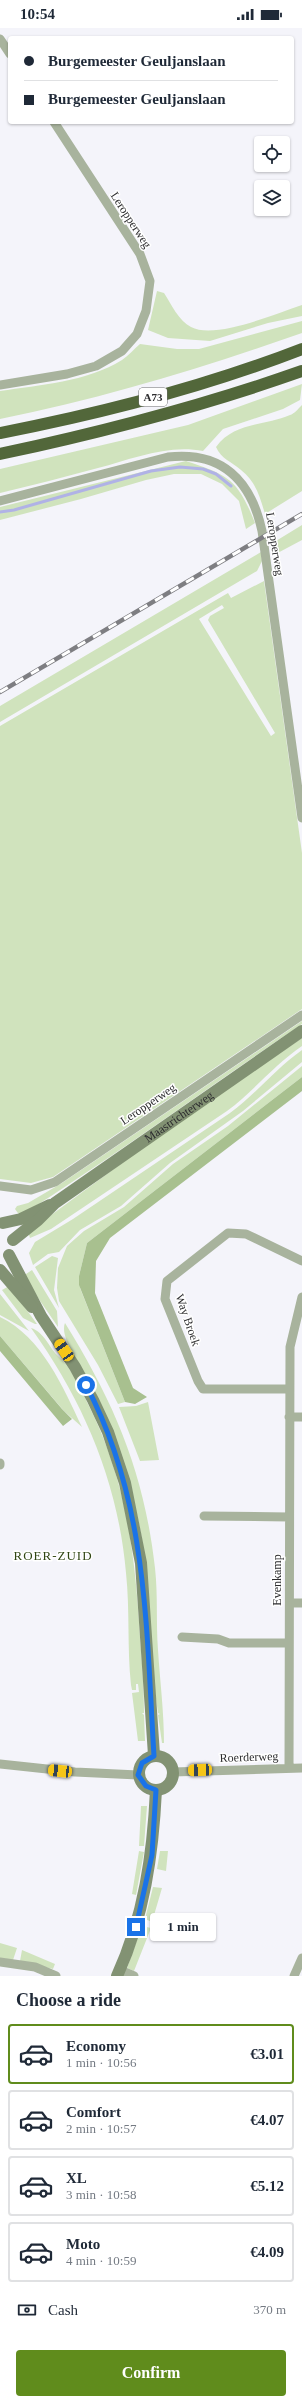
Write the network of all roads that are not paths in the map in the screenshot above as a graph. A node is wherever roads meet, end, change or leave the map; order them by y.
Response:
1 (0, 39) edge
2 (8, 51) edge
3 (55, 124) edge
4 (302, 349) edge
5 (302, 371) edge
6 (0, 385) edge
7 (0, 433) edge
8 (0, 454) edge
9 (0, 501) edge
10 (302, 818) edge
11 (302, 1015) edge
12 (302, 1031) edge
13 (0, 1186) edge
14 (55, 1203) junction
15 (2, 1222) edge
16 (13, 1240) junction
17 (5, 1259) edge
18 (302, 1261) edge
19 (0, 1270) edge
20 (301, 1301) edge
21 (41, 1316) junction
22 (289, 1389) junction
23 (289, 1417) junction
24 (302, 1417) edge
25 (204, 1516) dead end
26 (289, 1516) junction
27 (290, 1603) junction
28 (302, 1603) edge
29 (182, 1637) dead end
30 (289, 1643) junction
31 (154, 1756) junction
32 (0, 1764) edge
33 (289, 1768) junction
34 (302, 1768) edge
35 (173, 1772) junction
36 (138, 1775) junction
37 (156, 1790) junction
38 (302, 1958) edge
39 (0, 1962) edge
40 (119, 1973) edge
41 (56, 1976) edge
42 (134, 1976) edge
43 (294, 1976) edge

1 - 2 street
3 - 6 street, Leropperweg
4 - 7 highway, A73
5 - 8 highway, A73
9 - 10 street, Leropperweg
11 - 13 street, Leropperweg
12 - 14 main road, Maastrichterweg
14 - 15 main road, Maastrichterweg
14 - 16 main road, Maastrichterweg
15 - 16 main road
16 - 17 main road
17 - 21 main road
18 - 22 street, Way Broek
19 - 21 main road
20 - 22 street, Evenkamp
21 - 31 main road
22 - 23 street, Evenkamp
23 - 24 street
23 - 26 street, Evenkamp
25 - 26 street
26 - 27 street, Evenkamp
27 - 28 street
27 - 30 street, Evenkamp
29 - 30 street
30 - 33 street, Evenkamp
31 - 35 main road
31 - 36 main road
32 - 36 street
33 - 34 street, Roerderweg
33 - 35 street, Roerderweg
35 - 37 main road
36 - 37 main road
37 - 40 main road
38 - 43 street
39 - 41 street
40 - 42 street

